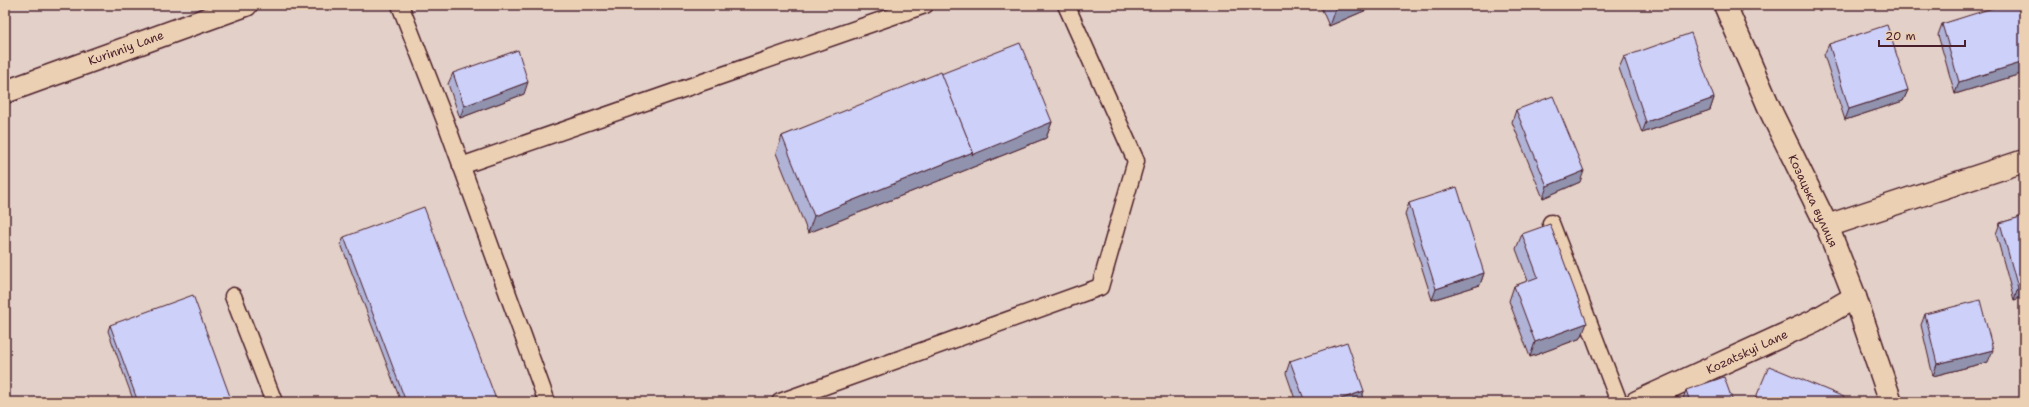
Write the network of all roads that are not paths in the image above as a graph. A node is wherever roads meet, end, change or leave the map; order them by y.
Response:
1 (246, 5) edge
2 (400, 5) edge
3 (925, 5) edge
4 (1066, 5) edge
5 (1725, 5) edge
6 (5, 92) edge
7 (2024, 161) edge
8 (461, 166) junction
9 (1551, 223) edge
10 (1827, 226) junction
11 (234, 296) dead end
12 (1855, 298) junction
13 (274, 402) edge
14 (547, 402) edge
15 (780, 402) edge
16 (1619, 402) edge
17 (1637, 402) edge
18 (1891, 402) edge

1 - 6 street, Kurinniy Lane
2 - 8 lane
3 - 8 lane
4 - 15 lane
5 - 10 street, Козацька вулиця
7 - 10 street
8 - 14 lane
9 - 16 lane
10 - 12 street, Козацька вулиця
11 - 13 lane
12 - 17 street, Kozatskyi Lane
12 - 18 street, Козацька вулиця

